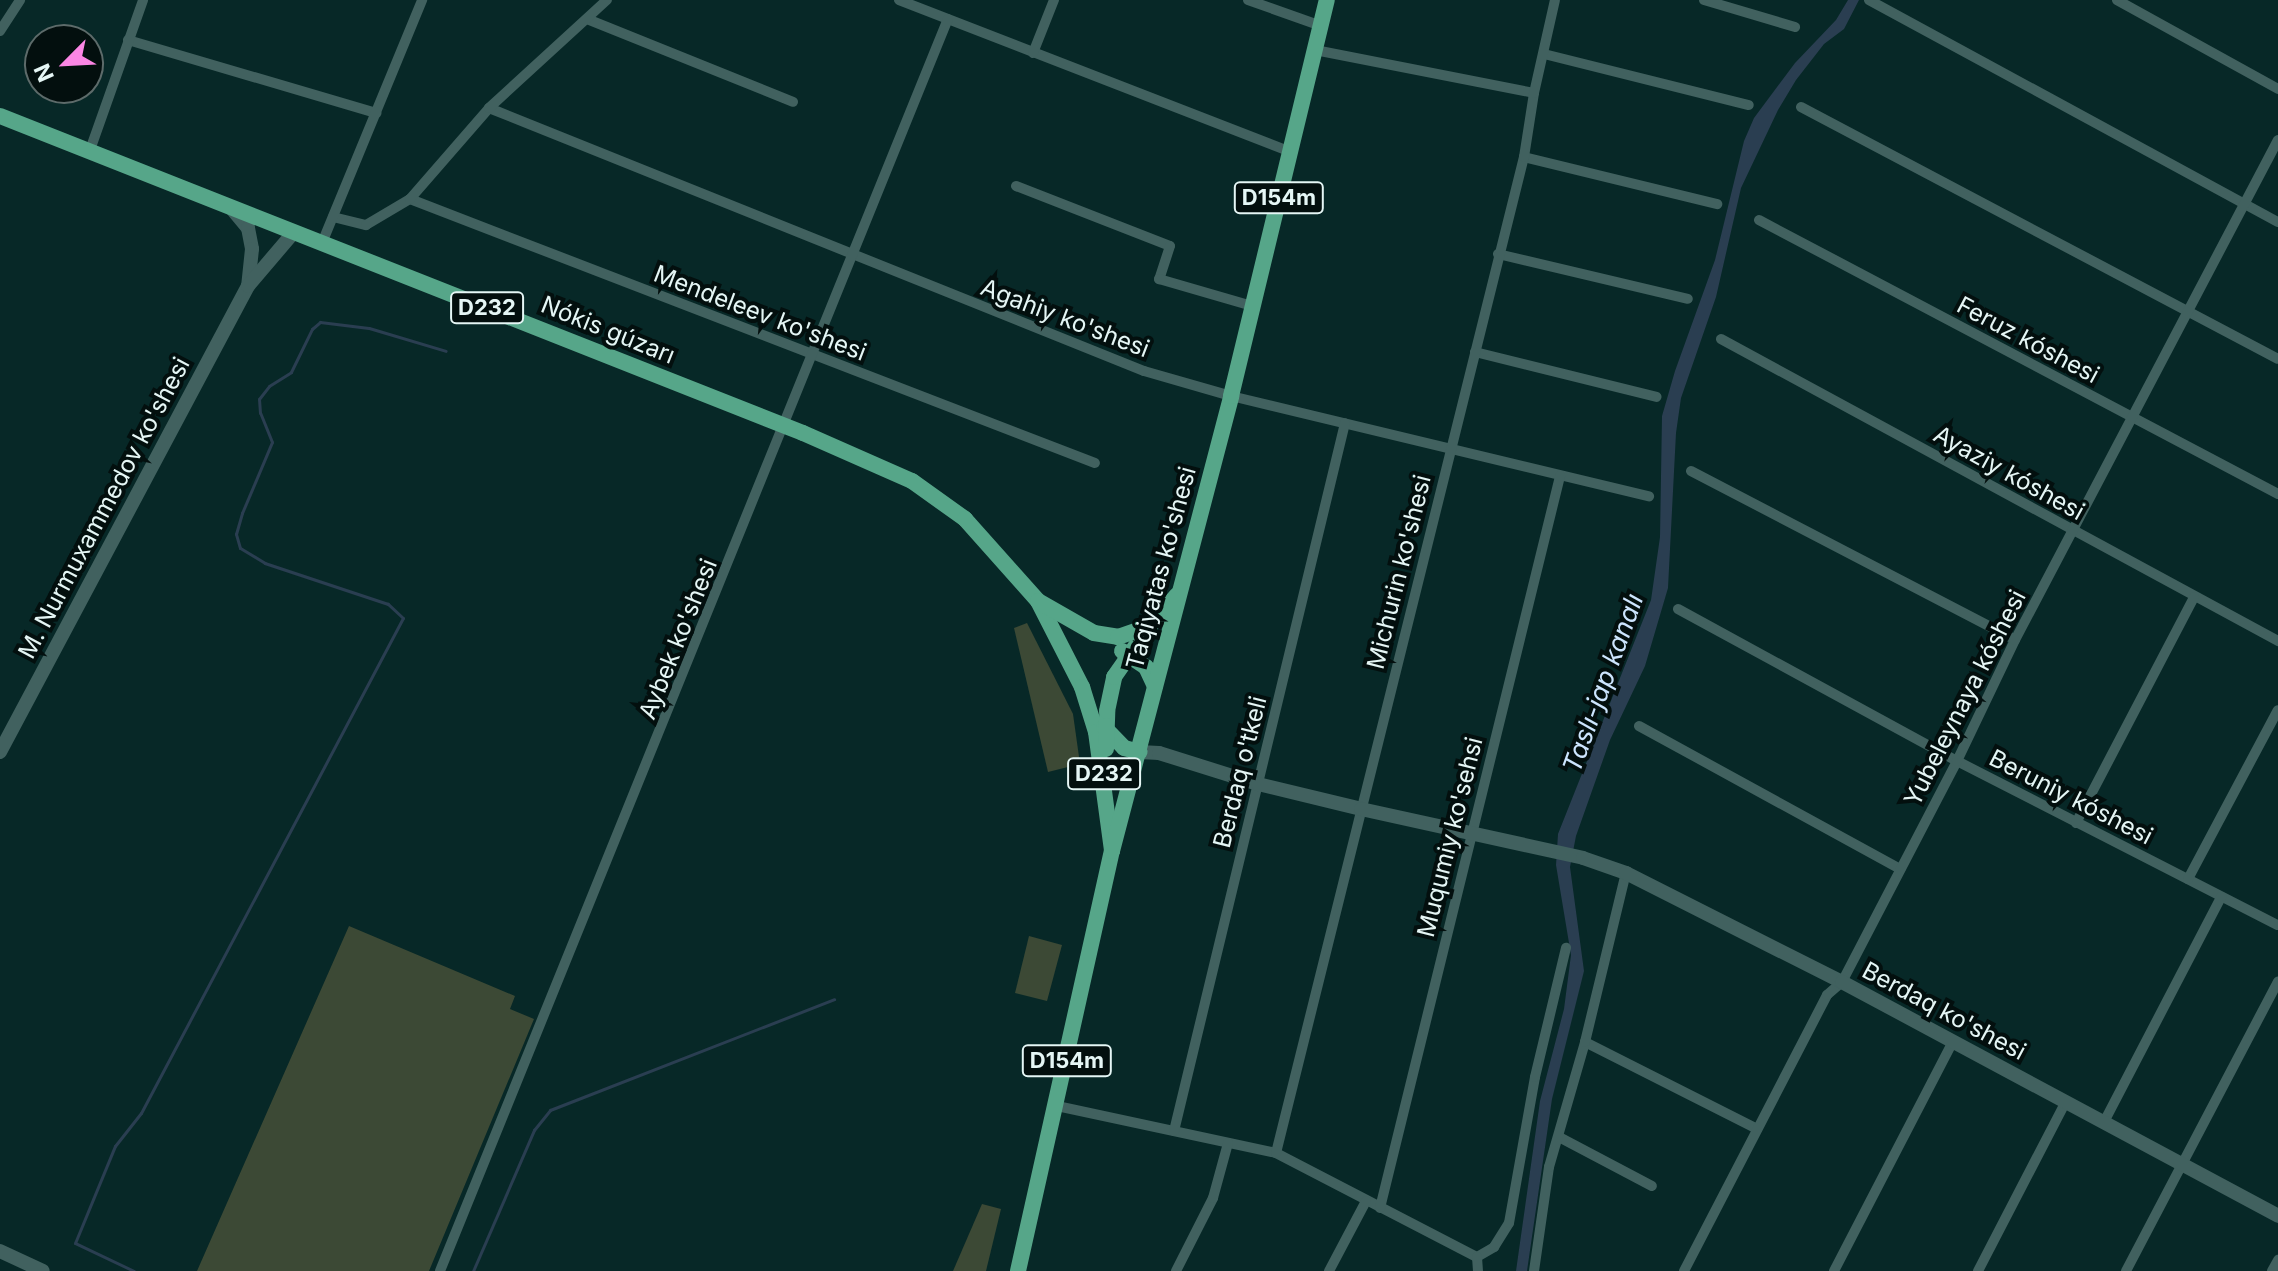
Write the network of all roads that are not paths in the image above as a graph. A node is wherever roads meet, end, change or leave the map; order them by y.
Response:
1 (20, 0) edge
2 (143, 0) edge
3 (422, 0) edge
4 (607, 0) edge
5 (899, 0) edge
6 (1054, 0) edge
7 (1248, 0) edge
8 (1327, 0) edge
9 (1555, 0) edge
10 (1704, 0) edge
11 (2117, 0) edge
12 (1869, 1) edge
13 (587, 19) junction
14 (948, 19) junction
15 (1321, 26) junction
16 (1795, 27) dead end
17 (0, 31) edge
18 (128, 40) junction
19 (1315, 50) junction
20 (1033, 53) junction
21 (1544, 54) junction
22 (2278, 89) edge
23 (1534, 93) junction
24 (793, 102) dead end
25 (1749, 105) dead end
26 (1801, 107) dead end
27 (489, 108) junction
28 (376, 113) junction
29 (0, 116) edge
30 (2278, 140) edge
31 (90, 150) junction
32 (1290, 152) junction
33 (1524, 157) junction
34 (1016, 186) dead end
35 (410, 199) junction
36 (1717, 204) dead end
37 (2243, 204) junction
38 (228, 206) junction
39 (333, 217) junction
40 (1759, 220) dead end
41 (2278, 222) edge
42 (294, 232) junction
43 (322, 243) junction
44 (1498, 254) junction
45 (851, 255) junction
46 (248, 286) junction
47 (1688, 299) dead end
48 (1252, 306) junction
49 (2187, 311) junction
50 (1721, 339) dead end
51 (1475, 352) junction
52 (811, 354) junction
53 (2278, 359) edge
54 (1231, 396) junction
55 (1657, 397) dead end
56 (2133, 418) junction
57 (1345, 423) junction
58 (784, 425) junction
59 (1450, 449) junction
60 (1095, 463) dead end
61 (1691, 471) dead end
62 (1560, 476) junction
63 (2278, 494) edge
64 (1649, 496) dead end
65 (2073, 531) junction
66 (1180, 591) junction
67 (2194, 597) junction
68 (1038, 601) junction
69 (1678, 609) dead end
70 (1150, 626) junction
71 (1094, 633) junction
72 (2015, 640) junction
73 (2278, 641) edge
74 (1129, 655) junction
75 (1155, 686) junction
76 (1086, 699) junction
77 (2278, 710) edge
78 (1639, 726) dead end
79 (1106, 730) junction
80 (0, 752) edge
81 (1140, 752) junction
82 (1957, 761) junction
83 (1104, 777) junction
84 (1258, 784) junction
85 (1361, 809) junction
86 (2076, 823) junction
87 (1471, 835) junction
88 (1112, 851) junction
89 (1900, 869) junction
90 (1626, 873) junction
91 (2188, 879) junction
92 (2221, 897) junction
93 (2278, 925) edge
94 (1566, 948) dead end
95 (2278, 981) edge
96 (1842, 982) junction
97 (1953, 1041) junction
98 (1585, 1042) junction
99 (2066, 1101) junction
100 (1057, 1106) junction
101 (2104, 1122) junction
102 (1757, 1129) junction
103 (1174, 1131) junction
104 (1559, 1137) junction
105 (1228, 1143) junction
106 (1276, 1153) junction
107 (2182, 1164) junction
108 (1652, 1186) dead end
109 (1366, 1201) junction
110 (1380, 1208) junction
111 (2278, 1216) edge
112 (0, 1251) edge
113 (1477, 1257) junction
114 (2278, 1260) edge
115 (36, 1270) edge
116 (440, 1271) edge
117 (1018, 1271) edge
118 (1176, 1271) edge
119 (1329, 1271) edge
120 (1478, 1271) edge
121 (1534, 1271) edge
122 (1684, 1271) edge
123 (1834, 1271) edge
124 (1978, 1271) edge
125 (2126, 1271) edge
126 (2272, 1271) edge

1 - 17 street
2 - 18 street
3 - 28 street
4 - 13 street
5 - 14 street
6 - 20 street
7 - 15 street
8 - 15 main road, D154m
9 - 21 street, Michurin ko'shesi
10 - 16 street
11 - 22 street
12 - 37 street
13 - 24 street
13 - 27 street
14 - 20 street
14 - 45 street, Aybek ko'shesi
15 - 19 main road, D154m
18 - 28 street
18 - 31 street
19 - 23 street
19 - 32 main road, D154m
20 - 32 street
21 - 23 street, Michurin ko'shesi
21 - 25 street
23 - 33 street, Michurin ko'shesi
26 - 49 street
27 - 35 street
27 - 45 street, Agahiy ko'shesi
28 - 39 street
29 - 31 main road, Nókis gúzarı / D232
30 - 37 street, Yubeleynaya kóshesi
31 - 38 main road, Nókis gúzarı / D232
32 - 48 main road, D154m
33 - 36 street
33 - 44 street, Michurin ko'shesi
34 - 48 street
35 - 39 street
35 - 52 street, Mendeleev ko'shesi
37 - 41 street
37 - 49 street, Yubeleynaya kóshesi
38 - 42 main road, Nókis gúzarı / D232
38 - 46 street
39 - 43 street
40 - 56 street, Feruz kóshesi
42 - 43 main road, Nókis gúzarı / D232
42 - 46 street
43 - 58 main road, Nókis gúzarı / D232
44 - 47 street
44 - 51 street, Michurin ko'shesi
45 - 52 street, Aybek ko'shesi
45 - 54 street, Agahiy ko'shesi
46 - 80 street, M. Nurmuxammedov ko'shesi
48 - 54 main road, D154m
49 - 53 street
49 - 56 street, Yubeleynaya kóshesi
50 - 65 street, Ayaziy kóshesi
51 - 55 street
51 - 59 street, Michurin ko'shesi
52 - 58 street, Aybek ko'shesi
52 - 60 street, Mendeleev ko'shesi
54 - 57 street, Agahiy ko'shesi
54 - 66 main road, Taqiyatas ko'shesi / D154m
56 - 63 street, Feruz kóshesi
56 - 65 street, Yubeleynaya kóshesi
57 - 59 street, Agahiy ko'shesi
57 - 84 street, Berdaq o'tkeli
58 - 68 main road, Nókis gúzarı / D232
58 - 116 street, Aybek ko'shesi
59 - 62 street, Agahiy ko'shesi
59 - 85 street, Michurin ko'shesi
61 - 72 street
62 - 64 street, Agahiy ko'shesi
62 - 87 street, Muqumiy ko'sehsi
65 - 67 street, Ayaziy kóshesi
65 - 72 street, Yubeleynaya kóshesi
66 - 70 main road
66 - 75 main road, Taqiyatas ko'shesi / D154m
67 - 73 street, Ayaziy kóshesi
67 - 86 street
68 - 71 main road
68 - 76 main road, D232
69 - 82 street, Beruniy kóshesi
70 - 71 main road
70 - 74 main road
71 - 74 main road
72 - 82 street, Yubeleynaya kóshesi
74 - 75 main road
74 - 79 main road
75 - 81 main road, Taqiyatas ko'shesi / D154m
76 - 79 main road, D232
76 - 83 main road, D232
77 - 91 street
78 - 89 street
79 - 81 main road, D232
79 - 83 main road
81 - 84 street, Berdaq ko'shesi
81 - 88 main road, D154m
82 - 86 street, Beruniy kóshesi
82 - 89 street, Yubeleynaya kóshesi
83 - 88 main road, D232
84 - 85 street, Berdaq ko'shesi
84 - 103 street, Berdaq o'tkeli
85 - 87 street, Berdaq ko'shesi
85 - 106 street, Michurin ko'shesi
86 - 91 street, Beruniy kóshesi
87 - 90 street, Berdaq ko'shesi
87 - 110 street, Muqumiy ko'sehsi
88 - 100 main road, D154m
89 - 96 street, Yubeleynaya kóshesi
90 - 96 street, Berdaq ko'shesi
90 - 98 street
91 - 92 street, Beruniy kóshesi
92 - 93 street, Beruniy kóshesi
92 - 101 street
94 - 113 street
95 - 107 street
96 - 97 street, Berdaq ko'shesi
96 - 102 street, Yubeleynaya kóshesi
97 - 99 street, Berdaq ko'shesi
97 - 123 street
98 - 102 street
98 - 104 street
99 - 101 street, Berdaq ko'shesi
99 - 124 street
100 - 103 street
100 - 117 main road, D154m
101 - 107 street, Berdaq ko'shesi
102 - 122 street, Yubeleynaya kóshesi
103 - 105 street
104 - 108 street
104 - 121 street
105 - 106 street
105 - 118 street
106 - 109 street
107 - 111 street, Berdaq ko'shesi
107 - 125 street
109 - 110 street
109 - 119 street
110 - 113 street
112 - 115 street
113 - 120 street
114 - 126 street

